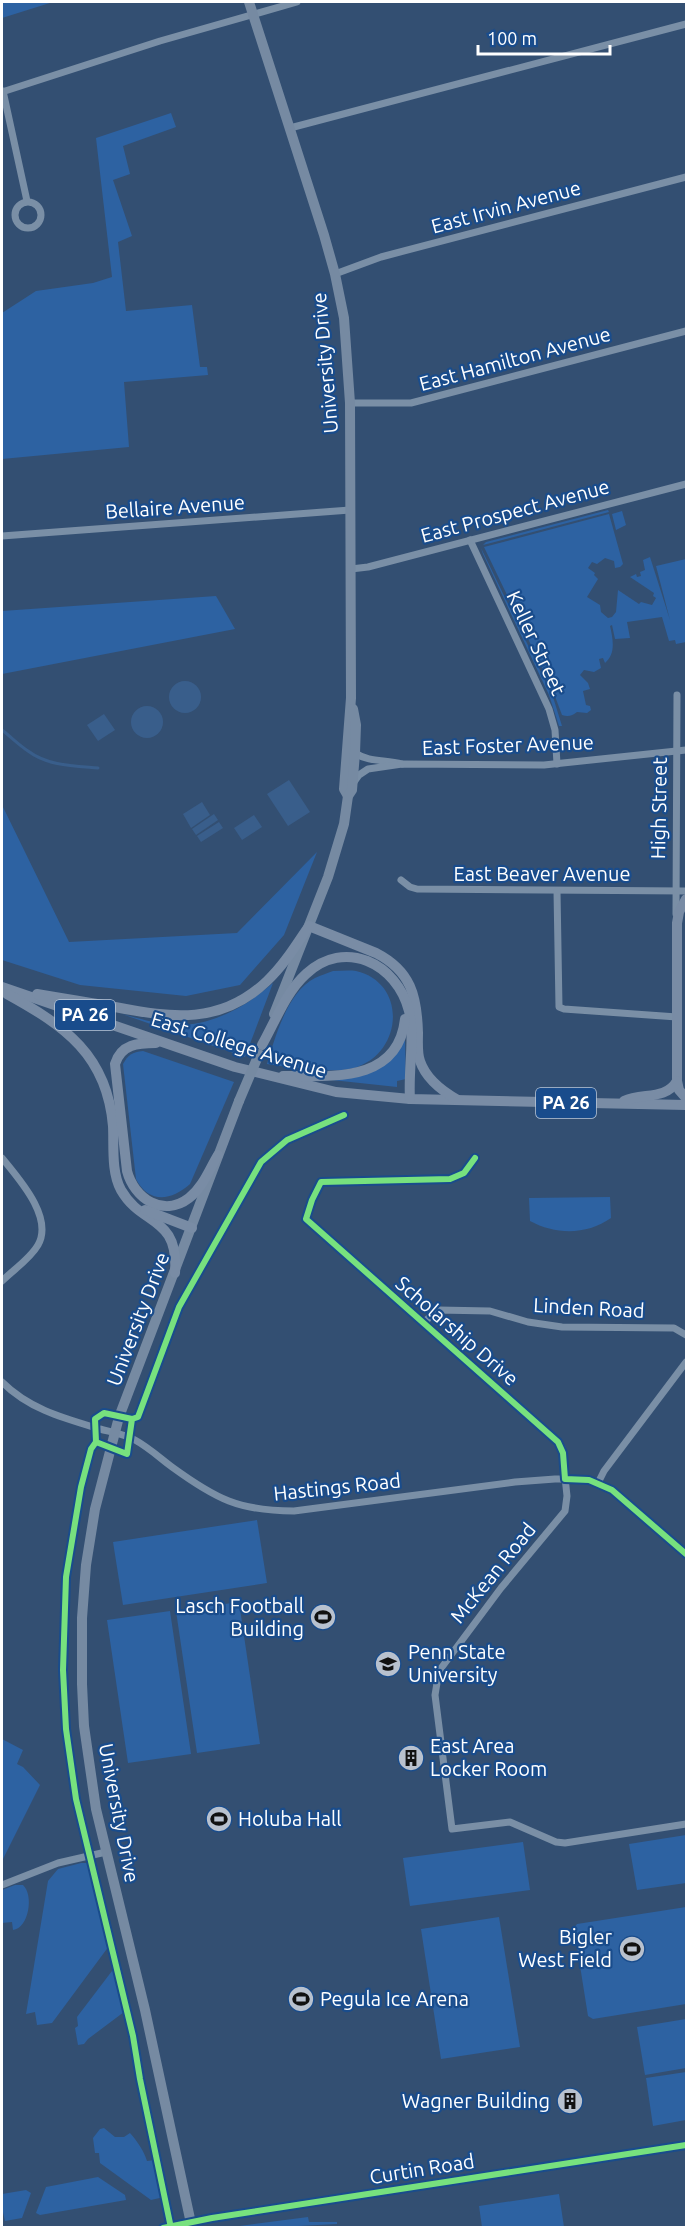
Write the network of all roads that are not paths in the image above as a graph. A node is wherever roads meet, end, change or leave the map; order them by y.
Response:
1 (249, 2) edge
2 (297, 2) edge
3 (253, 14) junction
4 (687, 24) edge
5 (2, 92) edge
6 (290, 128) junction
7 (687, 177) edge
8 (27, 201) dead end
9 (335, 274) junction
10 (687, 331) edge
11 (350, 403) junction
12 (687, 484) edge
13 (350, 510) junction
14 (2, 536) edge
15 (470, 540) junction
16 (351, 569) junction
17 (677, 695) dead end
18 (351, 698) junction
19 (687, 750) edge
20 (678, 752) junction
21 (356, 753) junction
22 (402, 764) junction
23 (557, 764) junction
24 (350, 791) junction
25 (401, 880) dead end
26 (557, 891) junction
27 (675, 891) junction
28 (687, 891) edge
29 (687, 899) edge
30 (677, 922) junction
31 (309, 926) junction
32 (2, 988) edge
33 (405, 1000) junction
34 (677, 1017) junction
35 (166, 1043) junction
36 (260, 1049) junction
37 (263, 1075) junction
38 (677, 1081) junction
39 (687, 1098) edge
40 (410, 1099) junction
41 (458, 1101) junction
42 (618, 1104) junction
43 (687, 1105) edge
44 (218, 1155) junction
45 (2, 1158) edge
46 (139, 1209) junction
47 (306, 1219) dead end
48 (192, 1228) junction
49 (175, 1273) junction
50 (2, 1281) edge
51 (423, 1323) junction
52 (687, 1335) edge
53 (687, 1362) edge
54 (2, 1382) edge
55 (115, 1433) junction
56 (565, 1479) junction
57 (598, 1483) junction
58 (687, 1554) edge
59 (687, 1824) edge
60 (106, 1852) junction
61 (2, 1885) edge
62 (687, 2145) edge
63 (191, 2225) edge
64 (163, 2228) edge

1 - 3 main road, University Drive
2 - 3 street
3 - 5 street
3 - 6 main road, University Drive
4 - 6 street
5 - 8 street
6 - 9 main road, University Drive
7 - 9 street, East Irvin Avenue
9 - 11 main road, University Drive
10 - 11 street, East Hamilton Avenue
11 - 13 main road, University Drive
12 - 15 street, East Prospect Avenue
13 - 14 street, Bellaire Avenue
13 - 16 main road, University Drive
15 - 16 street, East Prospect Avenue
15 - 23 street, Keller Street
16 - 18 main road, University Drive
17 - 20 street, High Street
18 - 21 main road, University Drive
18 - 24 main road, University Drive
19 - 20 street, East Foster Avenue
20 - 23 street, East Foster Avenue
20 - 27 street, High Street
21 - 22 street, East Foster Avenue
21 - 24 main road, University Drive
22 - 23 street, East Foster Avenue
22 - 24 street, East Foster Avenue
24 - 31 main road, University Drive
25 - 26 street, East Beaver Avenue
26 - 27 street, East Beaver Avenue
26 - 34 street
27 - 28 street, East Beaver Avenue
27 - 30 street, High Street
29 - 30 main road, High Street
30 - 34 main road, High Street
31 - 32 main road
31 - 36 main road, University Drive
31 - 41 main road
32 - 35 main road, East College Avenue / PA 26
32 - 46 main road
33 - 36 main road
33 - 37 main road
33 - 40 main road
34 - 38 main road, High Street
35 - 37 main road, East College Avenue / PA 26
35 - 44 main road
36 - 44 main road, University Drive, bridge
37 - 40 main road, East College Avenue / PA 26
38 - 39 main road
38 - 42 main road, East College Avenue / PA 26
40 - 41 main road, East College Avenue / PA 26
41 - 42 main road, East College Avenue / PA 26
42 - 43 main road, East College Avenue / PA 26
44 - 48 main road, University Drive
45 - 50 street
46 - 48 main road
46 - 49 main road
47 - 51 street, Scholarship Drive
48 - 49 main road, University Drive
49 - 55 main road, University Drive
51 - 52 street, Linden Road
51 - 56 street, Scholarship Drive
53 - 57 street
54 - 55 street, Hastings Road
55 - 56 street, Hastings Road
55 - 60 main road, University Drive
56 - 57 street, Hastings Road
56 - 59 street, McKean Road
57 - 58 street
60 - 61 street
60 - 63 main road, University Drive
62 - 63 street, Curtin Road
63 - 64 street, Curtin Road

